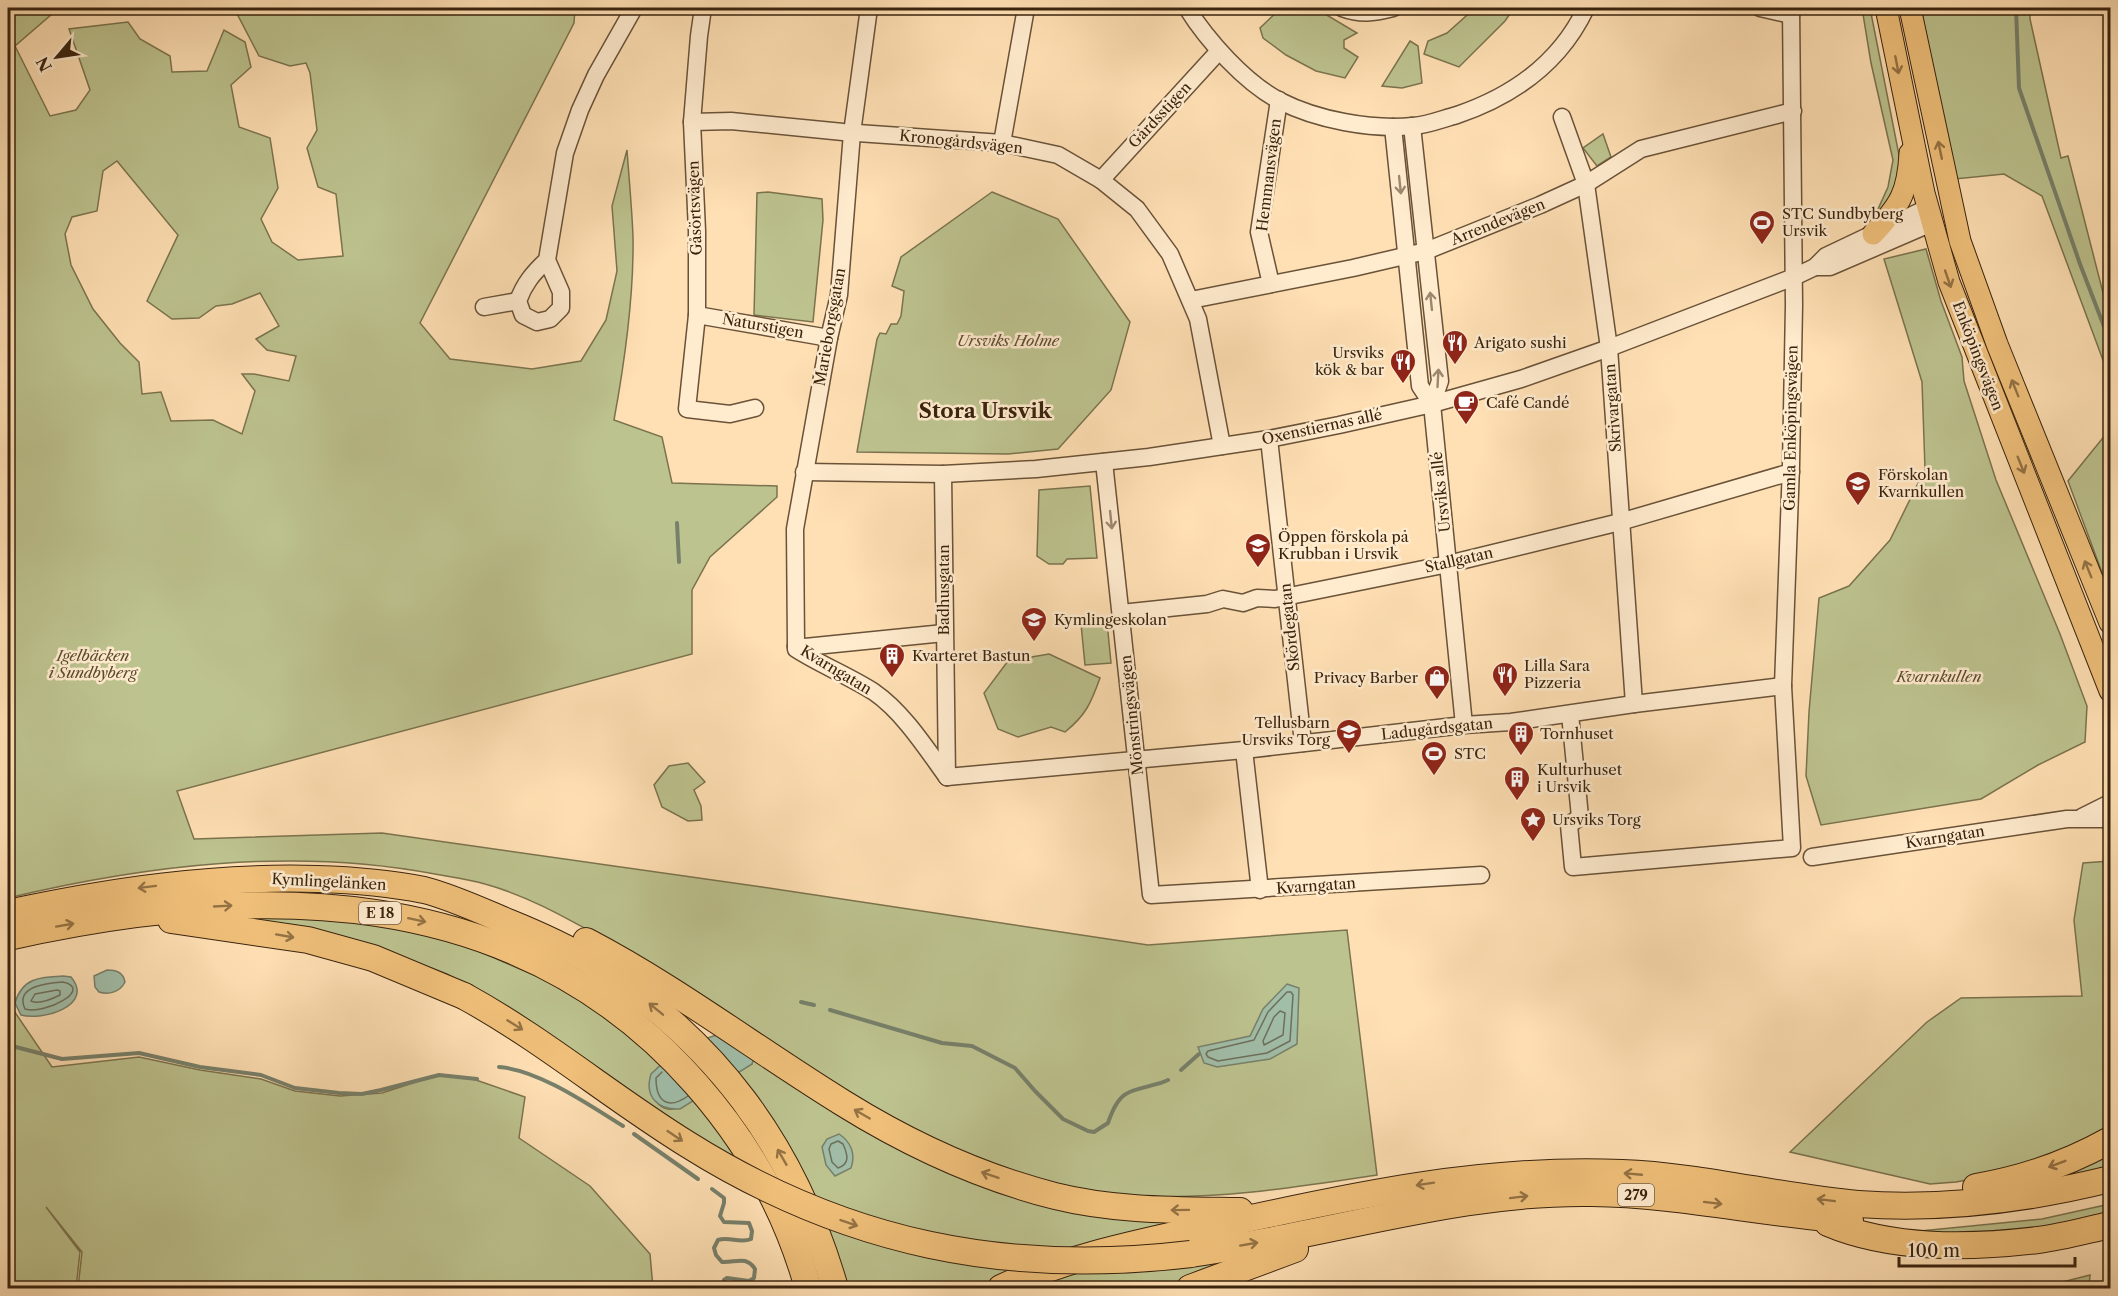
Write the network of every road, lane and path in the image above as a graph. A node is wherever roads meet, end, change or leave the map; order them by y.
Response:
1 (634, 8) edge
2 (703, 8) edge
3 (870, 8) edge
4 (1026, 8) edge
5 (1187, 8) edge
6 (1342, 8) edge
7 (1393, 8) edge
8 (1586, 8) edge
9 (1760, 8) edge
10 (1886, 8) edge
11 (1910, 8) edge
12 (1791, 11) edge
13 (1219, 51) junction
14 (1279, 100) junction
15 (1793, 111) junction
16 (1562, 117) dead end
17 (692, 123) junction
18 (1412, 126) junction
19 (1393, 127) junction
20 (1911, 131) junction
21 (852, 133) junction
22 (1002, 143) junction
23 (1101, 180) junction
24 (1586, 184) junction
25 (1952, 207) junction
26 (1930, 216) junction
27 (1873, 234) junction
28 (1426, 250) junction
29 (1407, 255) junction
30 (547, 260) junction
31 (1815, 267) junction
32 (1794, 277) junction
33 (1271, 284) junction
34 (1191, 300) junction
35 (518, 301) junction
36 (484, 307) dead end
37 (697, 315) junction
38 (829, 338) junction
39 (1609, 348) junction
40 (1436, 352) junction
41 (1417, 355) junction
42 (1432, 404) junction
43 (755, 408) dead end
44 (1269, 439) junction
45 (1222, 446) junction
46 (1104, 462) junction
47 (804, 472) junction
48 (1791, 472) junction
49 (943, 474) junction
50 (1620, 522) junction
51 (1448, 564) junction
52 (1287, 595) junction
53 (1121, 613) junction
54 (2110, 623) edge
55 (944, 633) junction
56 (796, 646) junction
57 (1783, 686) junction
58 (2110, 691) edge
59 (1634, 704) junction
60 (1570, 714) junction
61 (1464, 725) junction
62 (1303, 743) junction
63 (1244, 750) junction
64 (1137, 761) junction
65 (946, 777) junction
66 (2110, 803) edge
67 (2078, 819) junction
68 (2110, 819) edge
69 (1812, 857) dead end
70 (1481, 875) dead end
71 (1260, 890) junction
72 (1151, 895) joint
73 (8, 913) edge
74 (123, 914) junction
75 (8, 937) edge
76 (635, 980) junction
77 (2110, 1140) edge
78 (2110, 1179) edge
79 (2110, 1195) edge
80 (1884, 1204) junction
81 (1281, 1211) junction
82 (1389, 1215) junction
83 (1811, 1216) junction
84 (2110, 1225) edge
85 (808, 1288) edge
86 (835, 1288) edge
87 (1002, 1288) edge
88 (1190, 1288) edge

1 - 30 street
2 - 17 street, Gåsörtsvägen
3 - 21 street, Marieborgsgatan
4 - 22 street
5 - 13 street
6 - 7 street
8 - 18 street
9 - 12 street
10 -> 20 main road, Enköpingsvägen
25 -> 11 main road, Enköpingsvägen
12 - 15 street, Gamla Enköpingsvägen
13 - 14 street
13 - 23 street, Gårdsstigen
14 - 19 street
14 - 33 street, Hemmansvägen
15 - 24 street, Arrendevägen
15 - 32 street, Gamla Enköpingsvägen
16 - 24 street, Skrivargatan
17 - 21 street, Kronogårdsvägen
17 - 37 street, Gåsörtsvägen
18 - 19 street
18 - 28 street, Ursviks allé
19 -> 29 street, Ursviks allé
20 - 26 main road, Enköpingsvägen
20 - 27 main road
21 - 22 street, Kronogårdsvägen
21 - 38 street, Marieborgsgatan
22 - 23 street, Kronogårdsvägen
23 - 34 street, Kronogårdsvägen
24 - 28 street, Arrendevägen
24 - 39 street, Skrivargatan
25 - 26 main road
54 -> 25 main road, Enköpingsvägen
26 - 27 street, Oxenstiernas allé
26 - 31 street, Oxenstiernas allé
26 -> 58 main road, Enköpingsvägen
27 - 31 street, Oxenstiernas allé
28 - 29 street, Arrendevägen
40 -> 28 street, Ursviks allé
29 - 33 street, Arrendevägen
29 - 41 street, Ursviks allé
30 - 35 street
30 - 35 street
31 - 32 street, Oxenstiernas allé
32 - 39 street, Oxenstiernas allé
32 - 48 street, Gamla Enköpingsvägen
33 - 34 street, Arrendevägen
34 - 45 street, Kronogårdsvägen
35 - 36 street
37 - 38 street, Naturstigen
37 - 43 street, Gåsörtsvägen
38 - 47 street, Marieborgsgatan
39 - 42 street, Oxenstiernas allé
39 - 50 street, Skrivargatan
40 - 41 street
42 -> 40 street, Ursviks allé
41 - 42 street, Ursviks allé
42 - 44 street, Oxenstiernas allé
42 - 51 street, Ursviks allé
44 - 45 street, Oxenstiernas allé
44 - 52 street, Skördegatan
45 - 46 street, Oxenstiernas allé
46 - 49 street, Oxenstiernas allé
46 -> 53 street, Mönstringsvägen
47 - 49 street, Oxenstiernas allé
47 - 56 street, Marieborgsgatan
48 - 50 street, Stallgatan
48 - 57 street, Gamla Enköpingsvägen
49 - 55 street, Badhusgatan
50 - 51 street, Stallgatan
50 - 59 street, Skrivargatan
51 - 52 street, Stallgatan
51 - 61 street, Ursviks allé
52 - 53 street, Stallgatan
52 - 62 street, Skördegatan
53 - 64 street, Mönstringsvägen
55 - 56 street
55 - 65 street, Badhusgatan
56 - 65 street, Kvarngatan
57 - 59 street, Ladugårdsgatan
57 - 60 street, Gamla Enköpingsvägen
59 - 60 street, Ladugårdsgatan
60 - 61 street, Ladugårdsgatan
61 - 62 street, Ladugårdsgatan
62 - 63 street, Ladugårdsgatan
63 - 64 street, Ladugårdsgatan
63 - 71 street
64 - 65 street, Ladugårdsgatan
64 - 72 street, Mönstringsvägen
66 - 67 street
67 - 68 street, Kvarngatan
67 - 69 street, Kvarngatan
70 - 71 street, Kvarngatan
71 - 72 street, Kvarngatan
76 -> 73 highway, Kymlingelänken / E 18
75 -> 74 highway, Kymlingelänken / E 18
74 -> 82 highway, 279, bridge
74 -> 85 highway, Kymlingelänken / E 18, bridge
81 -> 76 highway
86 -> 76 highway, E 18
77 -> 80 highway
78 - 80 highway, 279
79 - 83 highway, 279
80 -> 81 highway, 279
81 - 87 highway
82 -> 83 highway, 279
82 - 88 highway
83 - 84 highway

